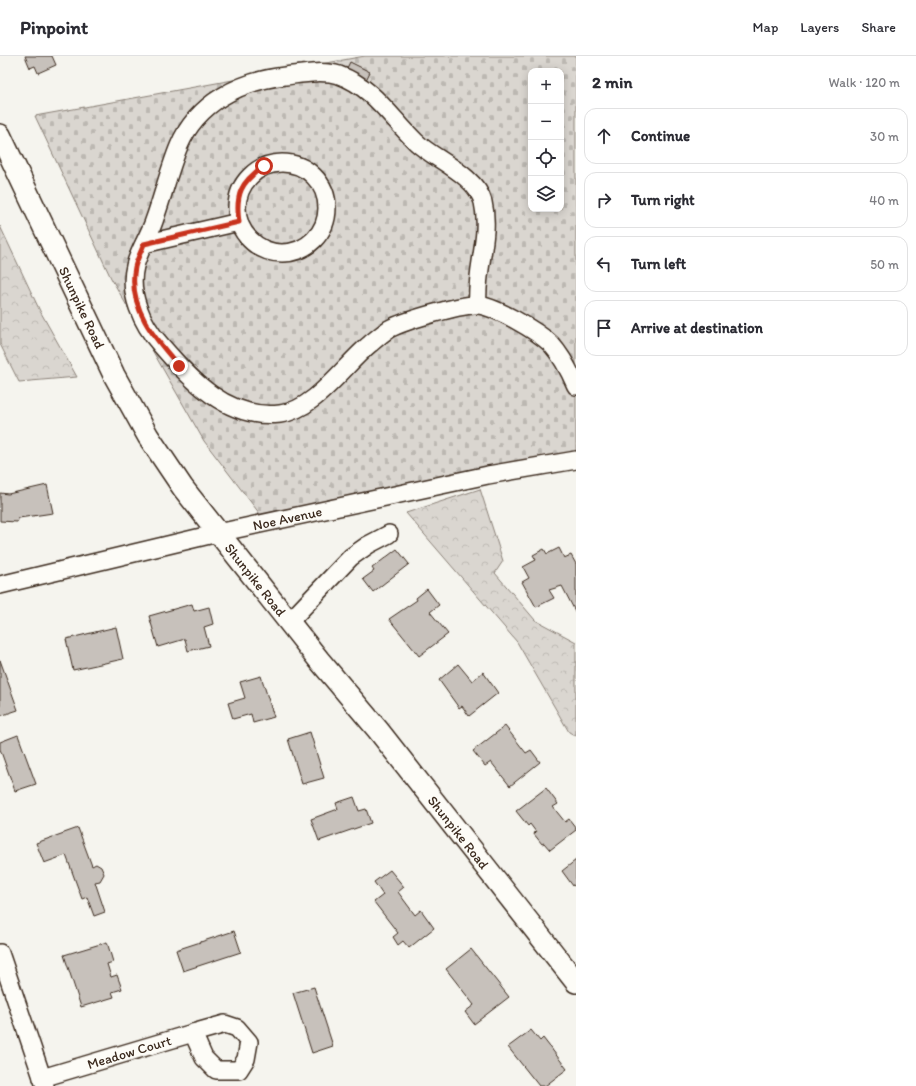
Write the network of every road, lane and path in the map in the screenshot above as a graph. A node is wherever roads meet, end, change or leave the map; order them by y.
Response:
1 (0, 135) edge
2 (239, 222) junction
3 (144, 244) junction
4 (478, 304) junction
5 (576, 386) edge
6 (576, 460) edge
7 (218, 533) junction
8 (389, 534) dead end
9 (0, 585) edge
10 (289, 622) junction
11 (0, 953) edge
12 (576, 982) edge
13 (193, 1033) dead end
14 (43, 1082) edge

1 - 7 main road, Shunpike Road
2 - 2 street
2 - 3 street
3 - 4 street
3 - 4 street
4 - 5 street
6 - 7 street, Noe Avenue
7 - 9 street, Noe Avenue
7 - 10 main road, Shunpike Road
8 - 10 street
10 - 12 main road, Shunpike Road
11 - 14 street
13 - 14 street, Meadow Court

